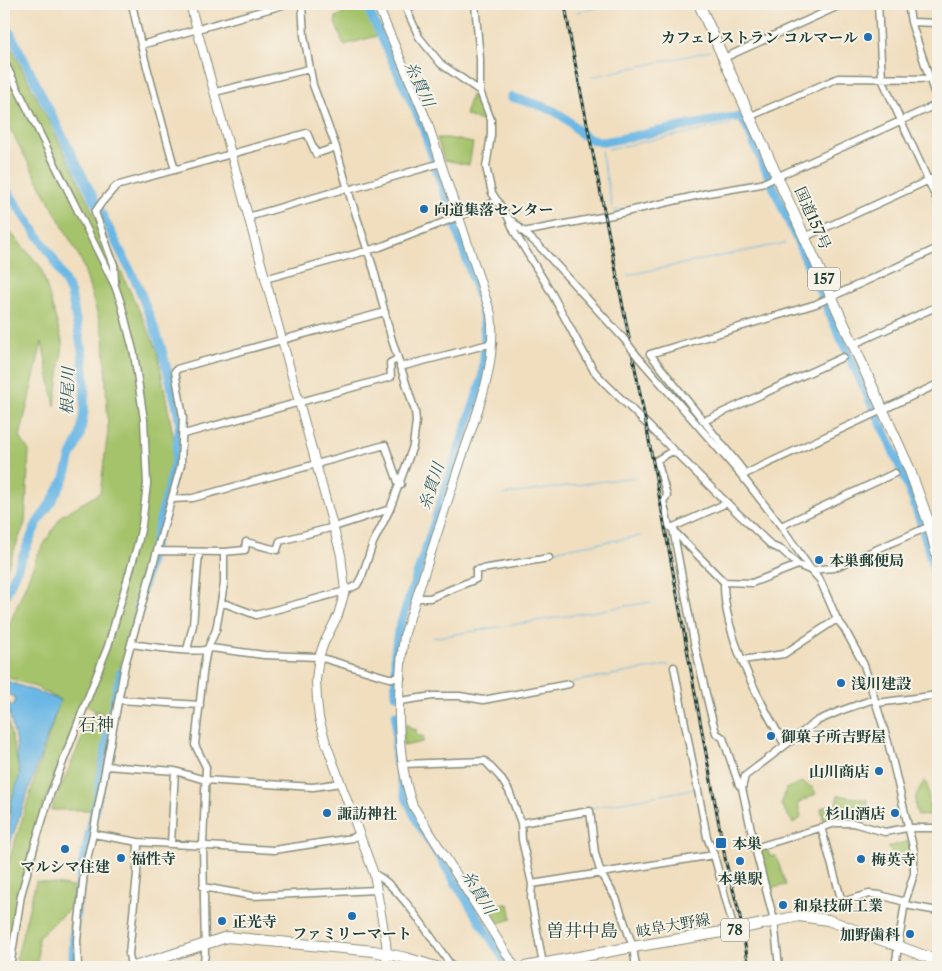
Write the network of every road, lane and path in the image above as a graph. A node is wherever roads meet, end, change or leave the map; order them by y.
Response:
1 (132, 4) edge
2 (190, 4) edge
3 (283, 4) edge
4 (302, 4) edge
5 (377, 4) edge
6 (428, 4) edge
7 (475, 4) edge
8 (699, 4) edge
9 (843, 4) edge
10 (878, 4) edge
11 (908, 4) edge
12 (405, 5) edge
13 (911, 22) junction
14 (938, 23) edge
15 (197, 29) junction
16 (141, 45) junction
17 (724, 58) junction
18 (4, 61) edge
19 (310, 69) junction
20 (882, 79) junction
21 (929, 79) junction
22 (938, 79) edge
23 (215, 92) junction
24 (480, 92) junction
25 (938, 104) edge
26 (751, 116) junction
27 (900, 121) junction
28 (336, 147) junction
29 (230, 154) junction
30 (437, 165) junction
31 (175, 170) junction
32 (938, 176) edge
33 (776, 178) junction
34 (929, 181) junction
35 (347, 189) junction
36 (498, 201) junction
37 (938, 202) edge
38 (248, 217) junction
39 (508, 217) junction
40 (454, 218) junction
41 (523, 232) junction
42 (805, 237) junction
43 (938, 248) edge
44 (368, 251) junction
45 (265, 279) junction
46 (115, 286) junction
47 (832, 297) junction
48 (938, 306) edge
49 (385, 312) junction
50 (282, 341) junction
51 (488, 344) junction
52 (854, 344) junction
53 (843, 357) dead end
54 (397, 359) junction
55 (400, 367) junction
56 (938, 384) edge
57 (300, 403) junction
58 (884, 410) junction
59 (704, 421) junction
60 (184, 434) junction
61 (674, 450) junction
62 (316, 465) junction
63 (895, 473) dead end
64 (744, 475) junction
65 (400, 484) junction
66 (172, 499) junction
67 (726, 503) junction
68 (390, 509) junction
69 (781, 526) junction
70 (930, 526) junction
71 (334, 527) junction
72 (672, 529) junction
73 (157, 551) junction
74 (199, 552) junction
75 (224, 552) junction
76 (549, 558) dead end
77 (938, 558) edge
78 (798, 565) junction
79 (812, 571) junction
80 (724, 582) junction
81 (345, 591) junction
82 (416, 598) junction
83 (221, 602) junction
84 (837, 619) junction
85 (131, 644) junction
86 (186, 650) junction
87 (207, 650) junction
88 (319, 657) junction
89 (742, 660) junction
90 (674, 667) dead end
91 (397, 678) junction
92 (569, 684) dead end
93 (938, 695) edge
94 (119, 700) junction
95 (400, 701) junction
96 (877, 703) junction
97 (200, 705) junction
98 (785, 745) junction
99 (403, 764) junction
100 (106, 766) junction
101 (175, 771) junction
102 (205, 780) junction
103 (341, 783) junction
104 (742, 788) junction
105 (521, 824) junction
106 (821, 826) junction
107 (907, 828) junction
108 (938, 828) edge
109 (93, 834) junction
110 (359, 835) junction
111 (138, 842) junction
112 (171, 843) junction
113 (203, 845) junction
114 (754, 848) junction
115 (714, 855) junction
116 (374, 874) junction
117 (601, 874) junction
118 (532, 884) junction
119 (204, 887) junction
120 (376, 890) junction
121 (842, 902) junction
122 (905, 904) junction
123 (938, 911) edge
124 (799, 916) junction
125 (774, 920) junction
126 (734, 930) junction
127 (204, 943) junction
128 (633, 946) junction
129 (897, 946) junction
130 (387, 954) junction
131 (938, 961) edge
132 (543, 964) junction
133 (10, 967) edge
134 (78, 967) edge
135 (132, 967) edge
136 (203, 967) edge
137 (385, 967) edge
138 (436, 967) edge
139 (452, 967) edge
140 (514, 967) edge
141 (526, 967) edge
142 (636, 967) edge
143 (779, 967) edge
144 (895, 967) edge

1 - 16 street
2 - 15 street
3 - 15 street
4 - 19 street
5 - 30 street
6 - 12 street
7 - 24 street
8 - 17 main road, 国道157号 / 157
9 - 17 street
10 - 20 street
11 - 13 street
12 - 24 street
13 - 14 street
13 - 21 street
15 - 16 street
15 - 23 street
16 - 31 street
17 - 26 main road, 国道157号 / 157
18 - 46 street
19 - 23 street
19 - 28 street
20 - 21 street
20 - 26 street
20 - 27 street
21 - 22 street
21 - 25 street
23 - 29 street
24 - 36 street
25 - 27 street
26 - 33 main road, 国道157号 / 157
27 - 33 street
27 - 34 street
28 - 29 street
28 - 35 street
29 - 31 street
29 - 38 street
30 - 35 street
30 - 40 street
31 - 46 street
32 - 34 street
33 - 41 street
33 - 42 main road, 国道157号 / 157
34 - 37 street
34 - 42 street
35 - 38 street
35 - 44 street
36 - 39 street
36 - 40 street
38 - 45 street
39 - 41 street
39 - 61 street
40 - 44 street
40 - 51 street
41 - 64 street, bridge
42 - 47 main road, 国道157号 / 157
43 - 47 street
44 - 45 street
44 - 49 street
45 - 50 street
46 - 133 street
47 - 52 main road, 国道157号 / 157
47 - 59 street
48 - 52 street
49 - 50 street
49 - 54 street
50 - 57 street
50 - 60 street
51 - 55 street
51 - 82 street
52 - 58 main road, 国道157号 / 157
53 - 59 street
54 - 55 street
54 - 57 street
55 - 65 street
56 - 58 street
57 - 60 street
57 - 62 street
58 - 64 street
58 - 70 main road, 国道157号 / 157
59 - 64 street
60 - 66 street
61 - 67 street
61 - 72 street
62 - 65 street
62 - 66 street
62 - 71 street
63 - 69 street
64 - 69 street
65 - 68 street
66 - 73 street
67 - 72 street
67 - 78 street
68 - 71 street
68 - 81 street
69 - 79 street
70 - 77 main road, 国道157号 / 157
70 - 79 street
71 - 75 street
71 - 81 street
72 - 80 street
72 - 104 street
73 - 74 street
73 - 85 street
74 - 75 street
74 - 86 street
75 - 83 street
76 - 82 street
78 - 79 street
78 - 80 street
79 - 84 street
80 - 89 street
81 - 83 street
81 - 88 street
82 - 91 street
83 - 87 street
84 - 89 street
84 - 96 street
85 - 86 street
85 - 94 street
86 - 87 street
87 - 88 street
87 - 97 street
88 - 91 street
88 - 103 street
89 - 98 street
90 - 115 street
91 - 95 street
92 - 95 street
93 - 96 street
94 - 97 street
94 - 100 street
95 - 99 street
96 - 98 street
96 - 107 street
97 - 102 street
98 - 104 street
99 - 105 street
99 - 140 street
100 - 101 street
100 - 109 street
101 - 102 street
101 - 112 street
102 - 103 street
102 - 113 street
103 - 110 street
104 - 114 street
105 - 117 street
105 - 118 street
106 - 107 street
106 - 114 street
106 - 121 street
107 - 108 street
107 - 122 street
109 - 111 street
109 - 134 street
110 - 113 street
110 - 116 street
111 - 112 street
111 - 135 street
112 - 113 street
113 - 119 street
114 - 125 street
115 - 117 street
115 - 126 street
116 - 120 street
116 - 139 street
117 - 118 street
117 - 128 street
118 - 132 street
119 - 120 street
119 - 127 street
120 - 130 street
121 - 122 street
121 - 124 street
122 - 123 street
122 - 129 street
124 - 125 main road, 岐阜大野線 / 78
124 - 129 main road, 岐阜大野線 / 78
125 - 126 main road, 岐阜大野線 / 78
125 - 143 street
126 - 128 main road, 岐阜大野線 / 78
127 - 130 main road
127 - 135 main road
127 - 136 street
128 - 132 main road, 岐阜大野線 / 78
128 - 142 street
129 - 131 main road, 岐阜大野線 / 78
129 - 144 street
130 - 137 street
130 - 138 main road
132 - 141 main road, 岐阜大野線 / 78

